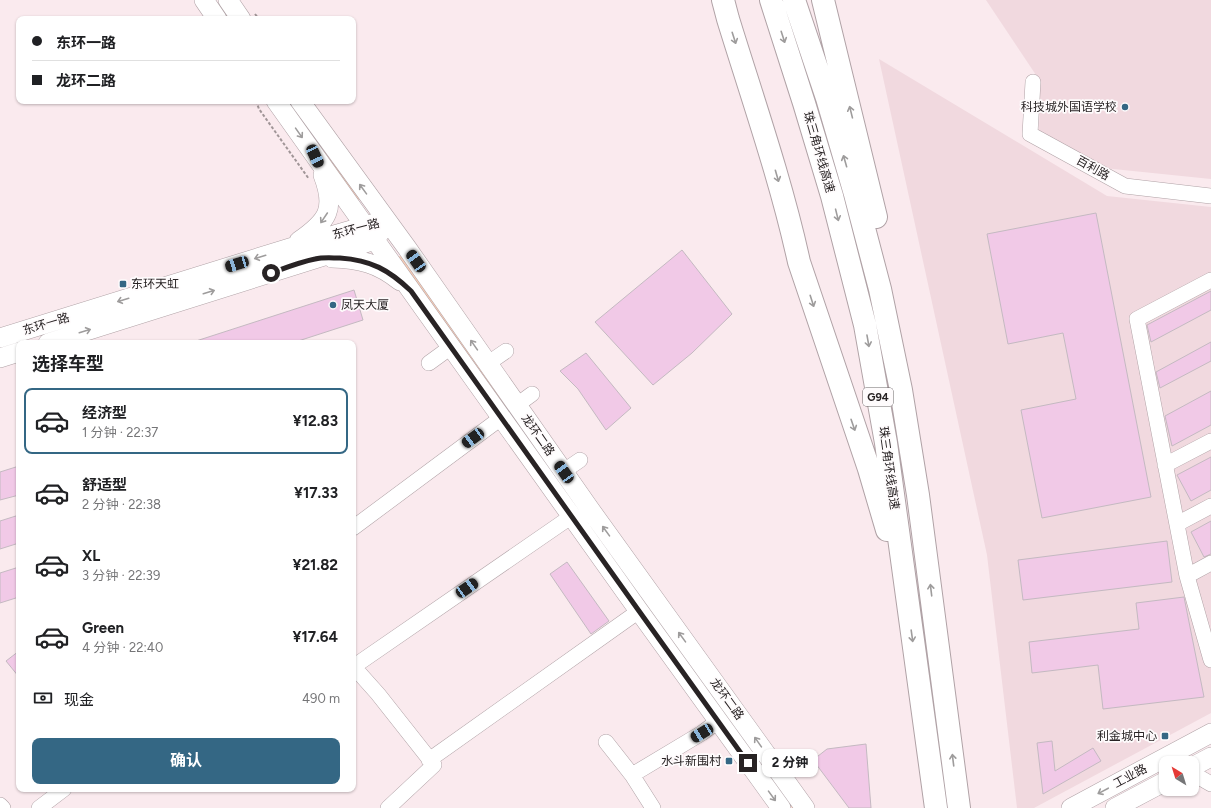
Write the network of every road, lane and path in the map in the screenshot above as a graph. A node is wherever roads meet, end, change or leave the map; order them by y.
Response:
1 (204, 0) edge
2 (228, 0) edge
3 (723, 0) edge
4 (771, 0) edge
5 (794, 0) edge
6 (823, 0) edge
7 (216, 16) edge
8 (240, 16) edge
9 (1033, 82) dead end
10 (257, 104) edge
11 (278, 104) edge
12 (302, 104) edge
13 (315, 156) junction
14 (312, 184) dead end
15 (1211, 196) edge
16 (386, 221) junction
17 (364, 225) junction
18 (375, 240) junction
19 (281, 250) junction
20 (315, 259) junction
21 (1211, 280) edge
22 (411, 291) junction
23 (0, 338) edge
24 (62, 340) edge
25 (451, 347) junction
26 (506, 351) dead end
27 (16, 353) edge
28 (0, 358) edge
29 (430, 363) dead end
30 (488, 364) junction
31 (501, 418) junction
32 (1211, 441) edge
33 (580, 460) dead end
34 (1165, 465) junction
35 (564, 472) junction
36 (918, 495) junction
37 (1211, 506) edge
38 (572, 516) junction
39 (1177, 524) junction
40 (356, 526) edge
41 (1211, 563) edge
42 (1187, 576) junction
43 (908, 602) junction
44 (639, 611) junction
45 (1211, 660) edge
46 (356, 664) edge
47 (356, 669) edge
48 (718, 721) junction
49 (1211, 733) edge
50 (606, 742) dead end
51 (1211, 757) edge
52 (429, 760) junction
53 (1199, 763) edge
54 (632, 775) junction
55 (1199, 777) edge
56 (1211, 784) edge
57 (1159, 785) edge
58 (60, 792) edge
59 (959, 804) edge
60 (0, 805) edge
61 (936, 806) edge
62 (3, 808) edge
63 (40, 808) edge
64 (388, 808) edge
65 (652, 808) edge
66 (781, 808) edge
67 (805, 808) edge
68 (1071, 808) edge
69 (1115, 808) edge

1 - 7 main road
2 - 8 main road
3 -> 43 highway
4 -> 43 highway, 珠三角环线高速 / G94
36 -> 5 highway, 珠三角环线高速 / G94
36 -> 6 highway
9 - 15 street, 百利路
10 - 14 path
11 -> 13 main road, 龙环二路
16 -> 12 main road, 龙环二路
13 - 17 main road, 龙环二路
13 -> 19 main road
16 - 17 main road, 东环一路
16 - 18 main road, 东环一路
30 -> 16 main road, 龙环二路
17 - 18 main road, 龙环二路
17 - 19 main road, 东环一路
18 - 20 main road, 东环一路
18 - 22 main road, 龙环二路
19 -> 23 main road, 东环一路
20 - 22 main road
24 -> 20 main road, 东环一路
21 - 34 street
22 - 25 main road, 龙环二路
25 - 29 street
25 - 31 main road, 龙环二路
26 - 30 street
27 - 28 main road, 东环一路
30 - 35 main road, 龙环二路
31 - 38 main road, 龙环二路
31 - 40 street
32 - 34 street
33 - 35 street
34 - 39 street
67 -> 35 main road, 龙环二路
59 -> 36 highway, 珠三角环线高速 / G94
37 - 39 street
38 - 44 main road, 龙环二路
38 - 46 street
39 - 42 street
41 - 42 street
42 - 45 street
43 -> 61 highway, 珠三角环线高速 / G94
44 - 48 main road, 龙环二路
44 - 52 street
47 - 52 street
48 - 54 street
48 -> 66 main road, 龙环二路
49 -> 68 main road, 工业路
50 - 54 street
51 - 53 main road
52 - 64 street
54 - 65 street
55 - 56 street
57 - 69 main road, 工业路
58 - 63 street
60 - 62 street

